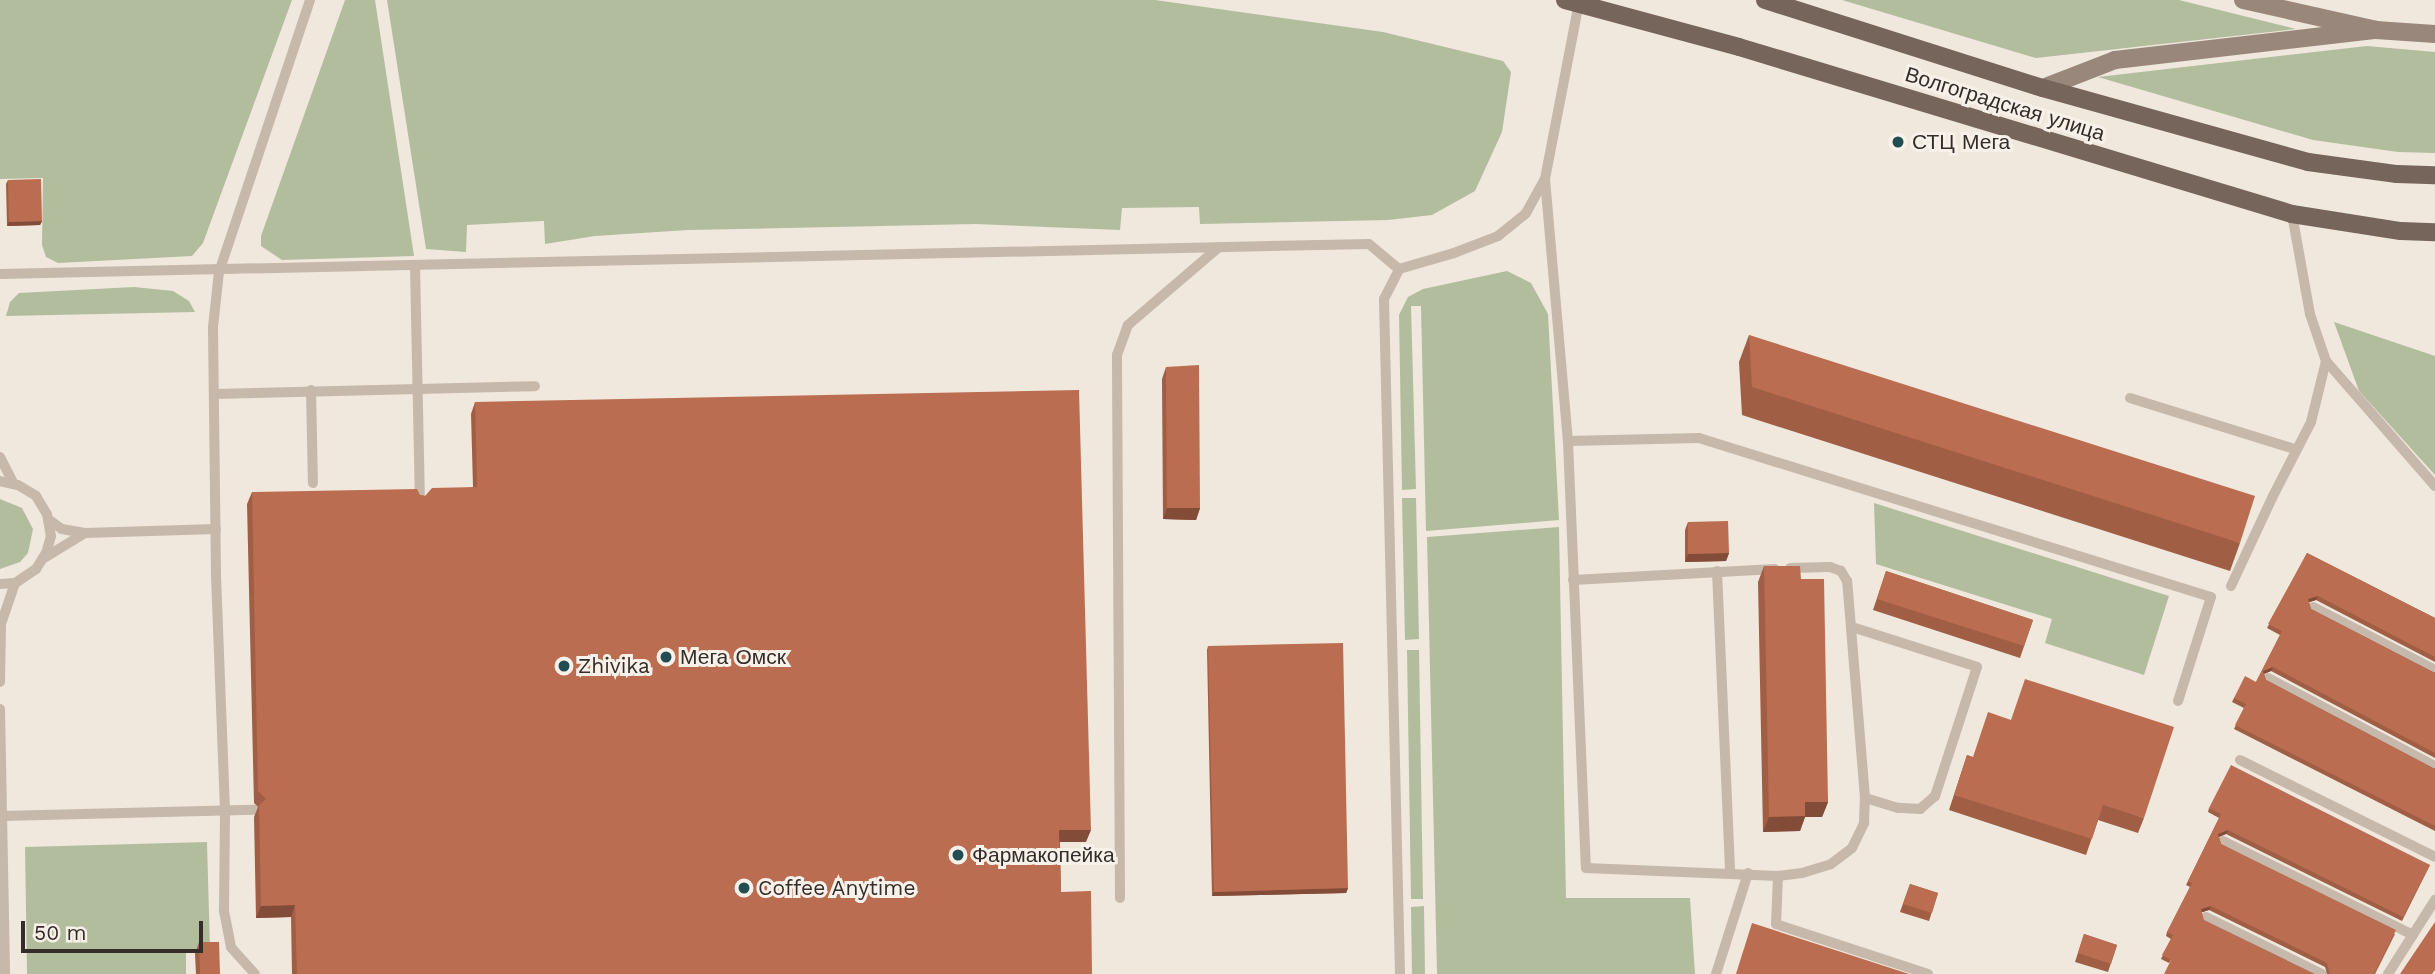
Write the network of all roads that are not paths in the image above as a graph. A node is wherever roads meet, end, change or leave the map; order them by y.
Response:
1 (310, 0) edge
2 (1765, 0) edge
3 (2243, 0) edge
4 (1572, 2) edge
5 (2376, 30) junction
6 (2435, 34) edge
7 (2043, 88) junction
8 (2435, 175) edge
9 (1545, 179) junction
10 (2292, 214) junction
11 (2435, 232) edge
12 (1219, 247) junction
13 (415, 266) junction
14 (1399, 270) junction
15 (219, 272) junction
16 (0, 274) edge
17 (2326, 361) junction
18 (535, 386) dead end
19 (418, 388) junction
20 (312, 390) junction
21 (214, 394) junction
22 (2130, 398) dead end
23 (1568, 442) junction
24 (2295, 449) junction
25 (0, 457) edge
26 (0, 481) edge
27 (13, 482) junction
28 (313, 483) dead end
29 (2435, 486) edge
30 (420, 500) edge
31 (48, 519) junction
32 (216, 528) junction
33 (85, 533) junction
34 (43, 559) junction
35 (1717, 571) junction
36 (1573, 580) junction
37 (15, 583) junction
38 (0, 584) edge
39 (2231, 586) dead end
40 (2313, 607) edge
41 (1, 622) edge
42 (1852, 627) junction
43 (2435, 670) edge
44 (2268, 678) edge
45 (0, 682) edge
46 (2178, 701) dead end
47 (0, 709) edge
48 (2240, 760) dead end
49 (2435, 766) edge
50 (1865, 798) junction
51 (225, 810) junction
52 (254, 810) dead end
53 (2, 816) junction
54 (2223, 841) edge
55 (2435, 857) edge
56 (1730, 872) junction
57 (1748, 873) junction
58 (1778, 876) junction
59 (1120, 898) dead end
60 (2435, 900) edge
61 (2206, 917) edge
62 (2413, 935) junction
63 (5, 974) edge
64 (255, 974) edge
65 (1400, 974) edge
66 (1716, 974) edge
67 (1928, 974) edge
68 (2322, 974) edge
69 (2388, 974) edge

1 - 15 lane
2 - 7 main road, Волгоградская улица
3 - 5 main road
4 - 9 lane
4 - 10 main road, Волгоградская улица
5 - 6 main road
5 - 7 main road
7 - 8 main road, Волгоградская улица
9 - 14 lane
9 - 23 lane
10 - 11 main road, Волгоградская улица
10 - 17 lane
12 - 13 lane
12 - 14 lane
12 - 59 lane
13 - 15 lane
13 - 19 lane
14 - 65 lane
15 - 16 lane
15 - 21 lane
17 - 24 lane
17 - 29 lane
18 - 19 lane
19 - 20 lane
19 - 30 lane
20 - 21 lane
20 - 28 lane
21 - 32 lane
22 - 24 lane
23 - 36 lane
23 - 46 lane
24 - 39 lane
25 - 27 lane
26 - 27 lane
27 - 31 lane
31 - 33 lane
31 - 34 lane
32 - 33 lane
32 - 51 lane
33 - 34 lane
34 - 37 lane
35 - 36 lane
35 - 42 lane
35 - 56 lane
36 - 56 lane
37 - 38 lane
37 - 41 lane
40 - 43 lane
41 - 45 lane
42 - 50 lane
42 - 50 lane
44 - 49 lane
47 - 53 lane
48 - 55 lane
50 - 58 lane
51 - 52 lane
51 - 53 lane
51 - 64 lane
53 - 63 lane
54 - 62 lane
56 - 57 lane
57 - 58 lane
57 - 66 lane
58 - 67 lane
60 - 62 lane
61 - 68 lane
62 - 69 lane

